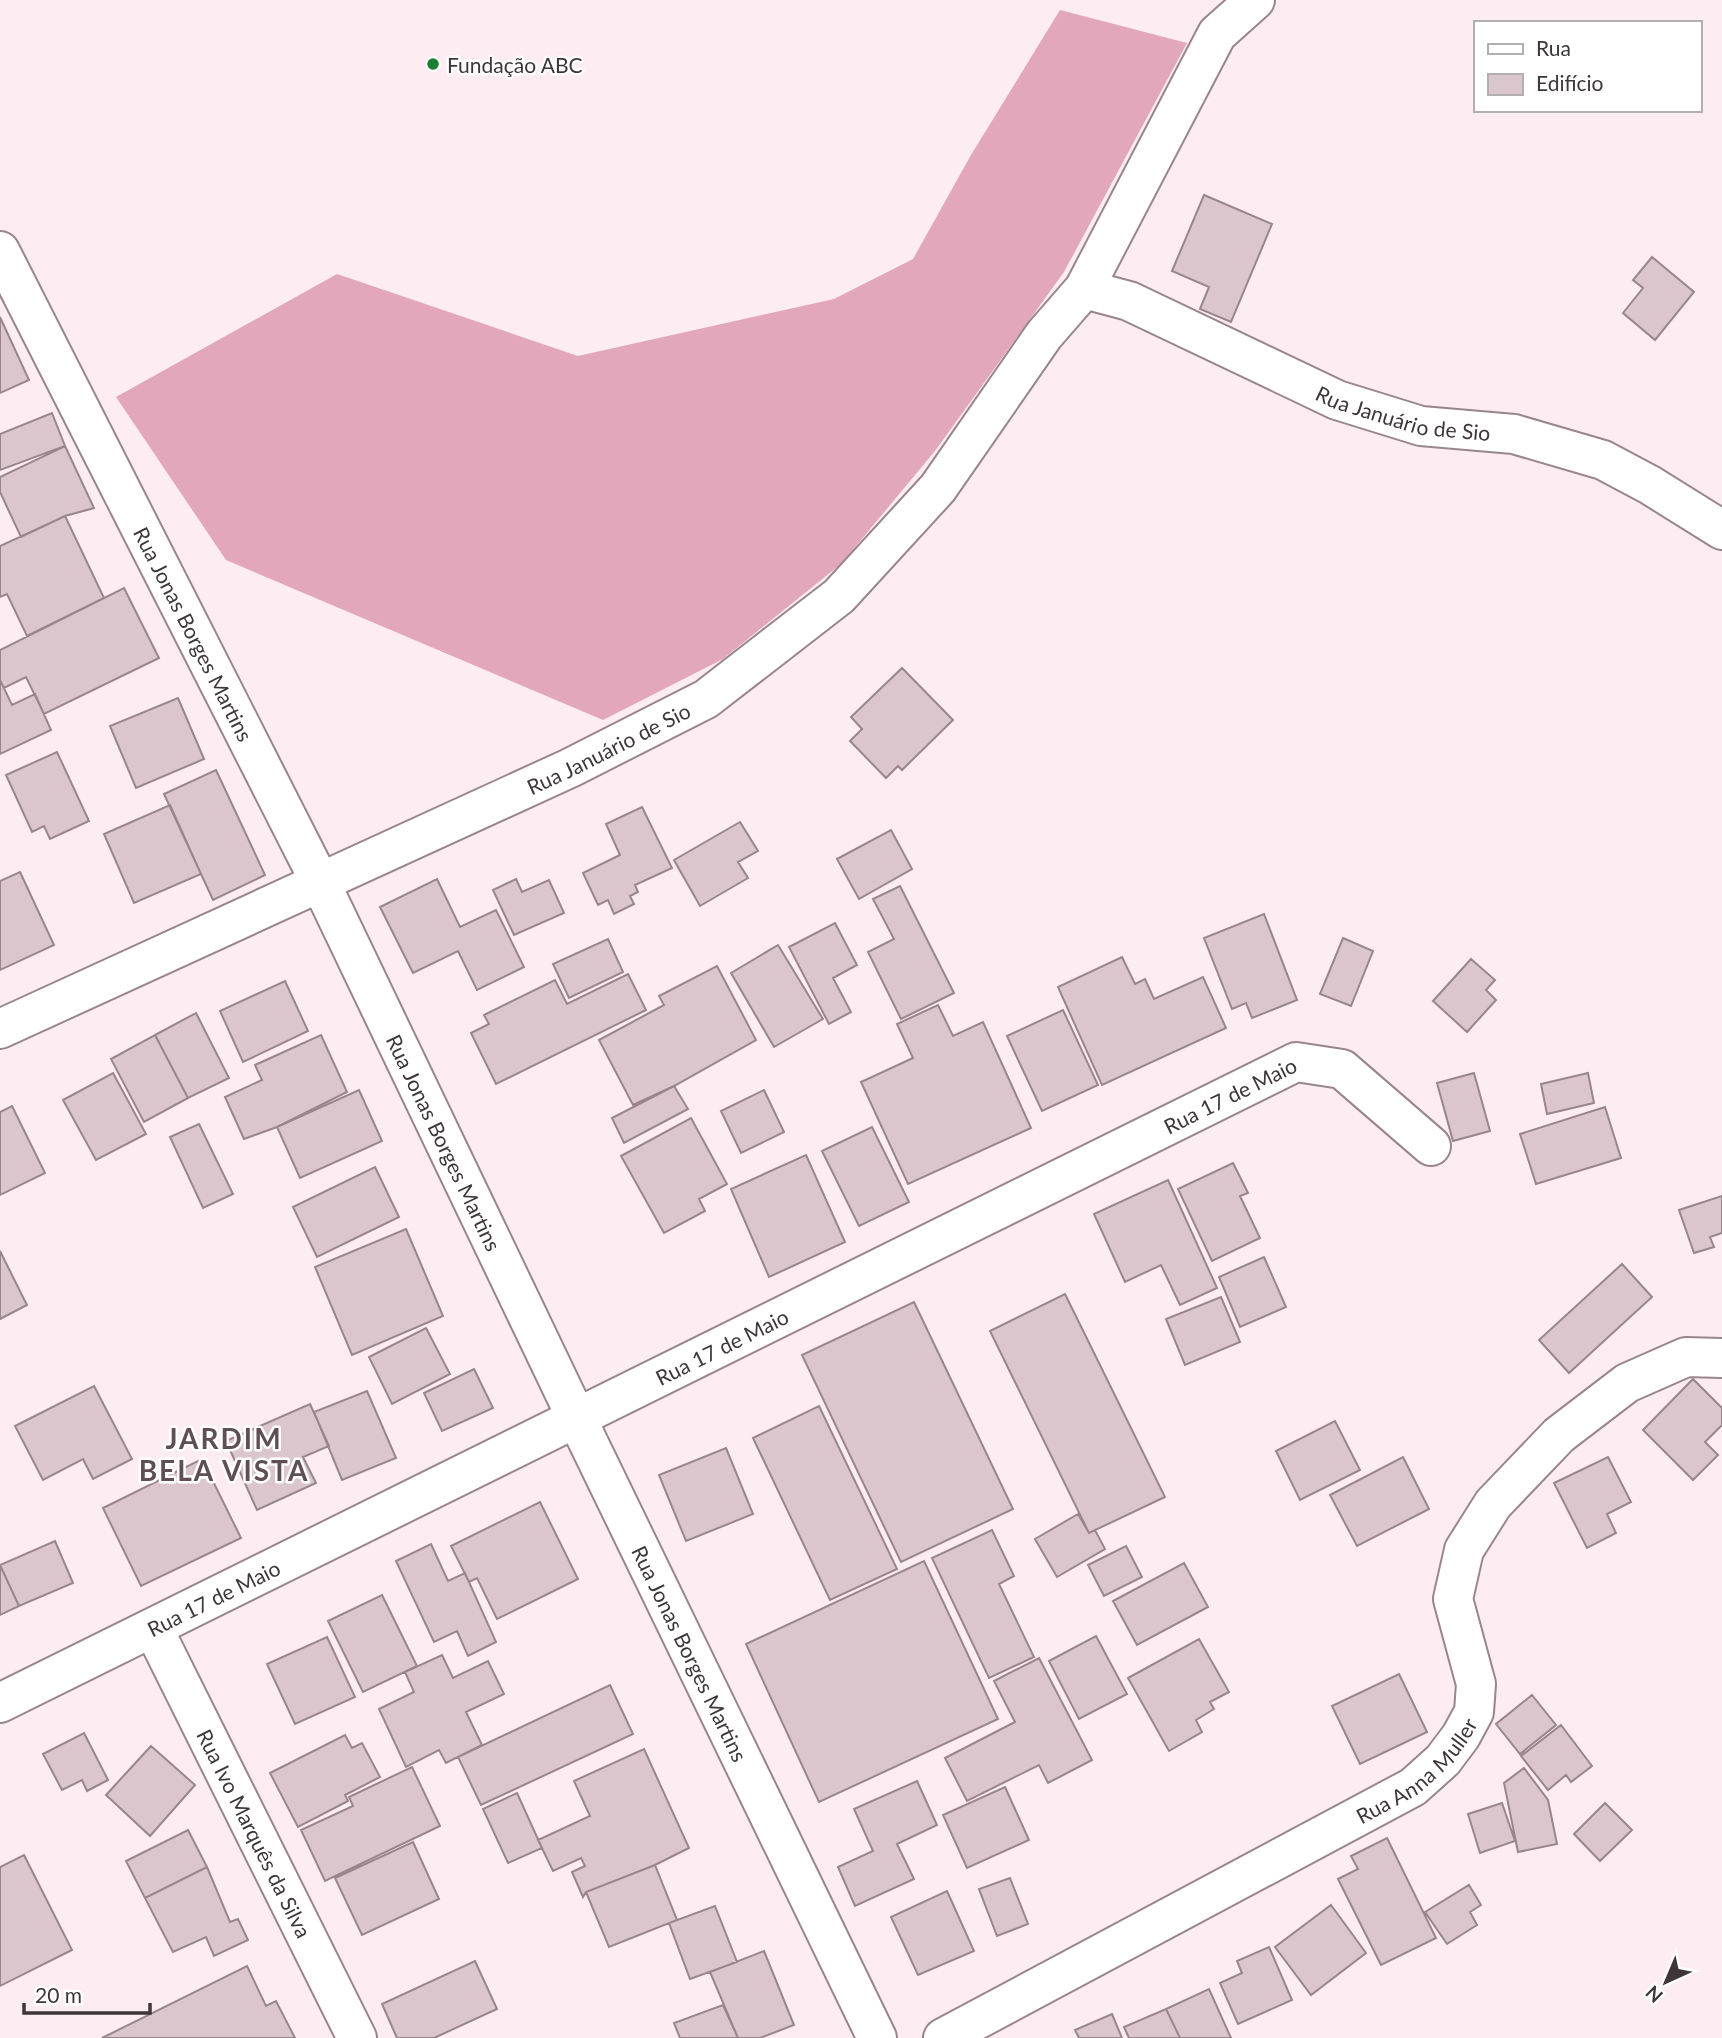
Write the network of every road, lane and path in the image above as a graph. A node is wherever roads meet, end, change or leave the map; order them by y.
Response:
1 (1255, 0) edge
2 (0, 251) edge
3 (1084, 289) junction
4 (1722, 530) edge
5 (321, 884) junction
6 (0, 1029) edge
7 (1431, 1146) dead end
8 (1722, 1358) edge
9 (577, 1419) junction
10 (153, 1628) junction
11 (0, 1703) edge
12 (357, 2038) edge
13 (877, 2038) edge
14 (943, 2038) edge

1 - 3 street, Rua Januário de Sio
2 - 5 street, Rua Jonas Borges Martins
3 - 4 street, Rua Januário de Sio
3 - 5 street, Rua Januário de Sio
5 - 6 street, Rua Januário de Sio
5 - 9 street, Rua Jonas Borges Martins
7 - 9 street, Rua 17 de Maio
8 - 14 street, Rua Anna Muller
9 - 10 street, Rua 17 de Maio
9 - 13 street, Rua Jonas Borges Martins
10 - 11 street, Rua 17 de Maio
10 - 12 street, Rua Ivo Marquês da Silva

